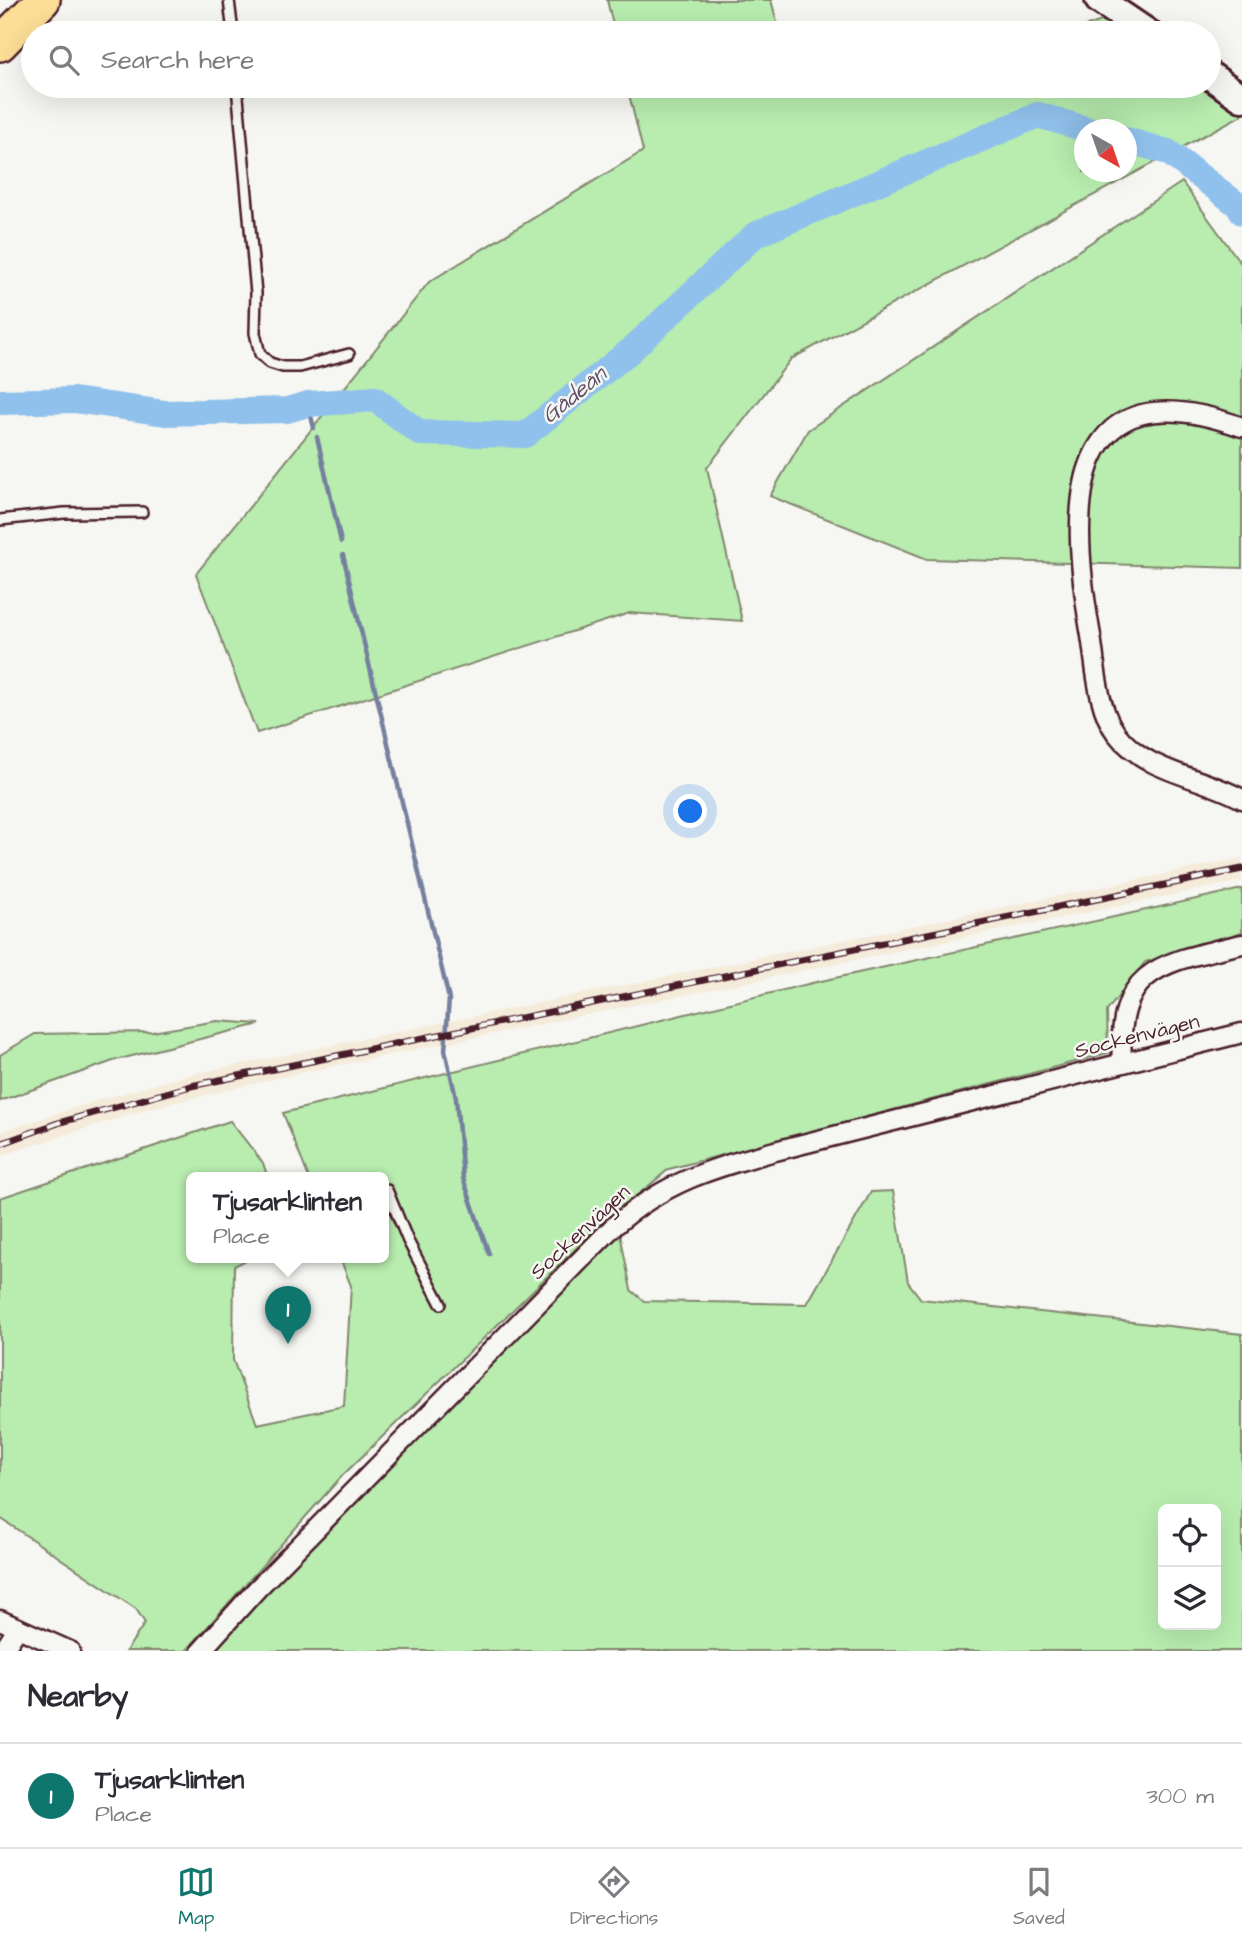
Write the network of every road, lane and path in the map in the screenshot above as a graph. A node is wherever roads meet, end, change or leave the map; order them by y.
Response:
1 (43, 0) edge
2 (229, 0) edge
3 (1099, 0) edge
4 (22, 21) edge
5 (232, 21) edge
6 (1130, 21) edge
7 (21, 23) edge
8 (0, 44) edge
9 (1221, 83) edge
10 (238, 98) edge
11 (1242, 98) edge
12 (349, 354) dead end
13 (1242, 427) edge
14 (142, 513) dead end
15 (0, 520) edge
16 (1242, 799) edge
17 (1242, 944) edge
18 (1242, 1033) edge
19 (1122, 1063) junction
20 (389, 1195) edge
21 (441, 1304) dead end
22 (0, 1620) edge
23 (18, 1628) junction
24 (3, 1651) edge
25 (70, 1651) edge
26 (201, 1651) edge

1 - 4 highway
2 - 5 lane
3 - 6 street
7 - 8 highway
9 - 11 street
10 - 12 lane
13 - 16 street
14 - 15 lane
17 - 19 street
18 - 19 street, Sockenvägen
19 - 26 street, Sockenvägen
20 - 21 lane
22 - 23 street
23 - 24 street
23 - 25 street

